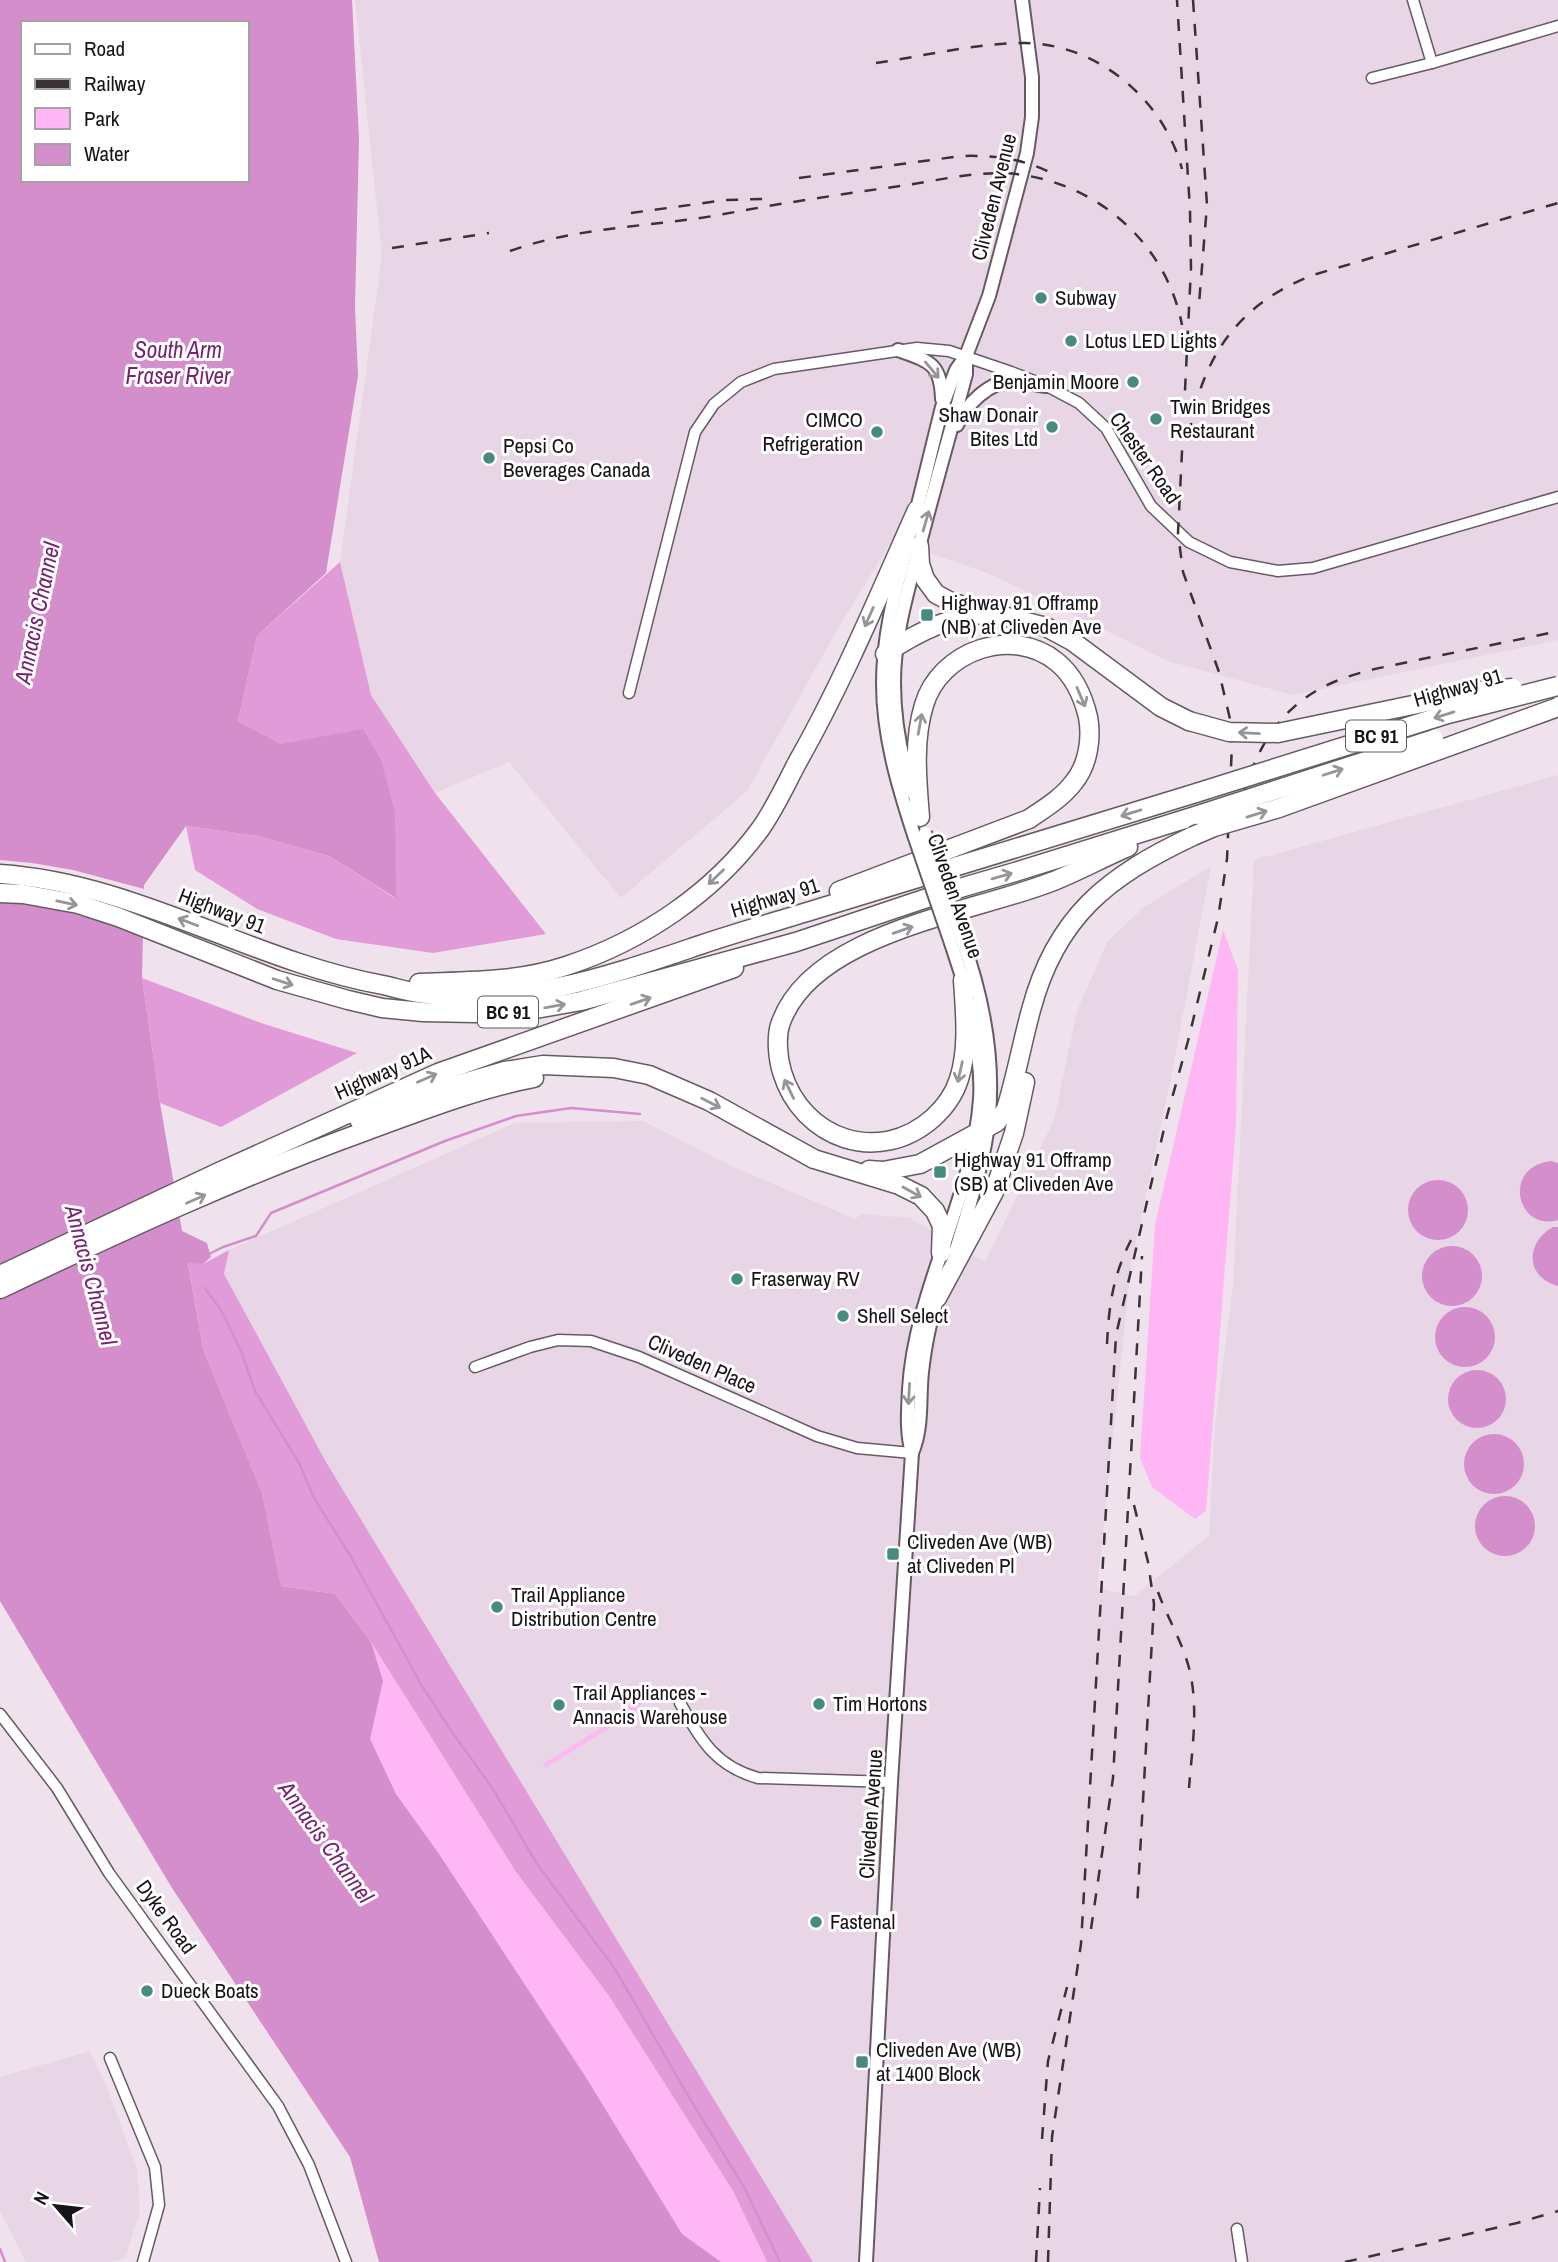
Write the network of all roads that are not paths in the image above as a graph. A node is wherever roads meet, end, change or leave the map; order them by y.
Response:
1 (1022, 0) edge
2 (1413, 0) edge
3 (1558, 26) edge
4 (1432, 63) junction
5 (1372, 78) dead end
6 (898, 350) junction
7 (966, 356) junction
8 (1047, 386) junction
9 (942, 407) junction
10 (943, 458) junction
11 (1558, 497) edge
12 (916, 510) junction
13 (919, 546) junction
14 (995, 614) junction
15 (890, 651) junction
16 (1558, 686) edge
17 (629, 693) dead end
18 (1558, 706) edge
19 (1198, 815) junction
20 (920, 828) junction
21 (0, 874) edge
22 (0, 893) edge
23 (1063, 937) junction
24 (956, 941) junction
25 (796, 942) junction
26 (704, 944) junction
27 (963, 980) junction
28 (383, 985) junction
29 (982, 1131) junction
30 (279, 1154) junction
31 (848, 1169) junction
32 (941, 1253) junction
33 (0, 1275) edge
34 (0, 1289) edge
35 (937, 1298) junction
36 (475, 1367) dead end
37 (912, 1452) junction
38 (680, 1703) dead end
39 (0, 1714) edge
40 (891, 1782) junction
41 (110, 2058) dead end
42 (1237, 2229) dead end
43 (143, 2262) edge
44 (346, 2262) edge
45 (866, 2262) edge
46 (1242, 2262) edge

1 - 7 street, Cliveden Avenue
2 - 4 street
3 - 4 street
4 - 5 street
6 - 7 street, Chester Road
6 -> 9 street
6 - 17 street, Chester Road
7 - 8 street, Chester Road
7 - 9 street, Cliveden Avenue
7 - 10 street, Cliveden Avenue
8 - 10 street
8 - 11 street, Chester Road
9 - 12 street, Cliveden Avenue
13 -> 10 street, Cliveden Avenue
12 - 15 street, Cliveden Avenue
12 -> 28 highway
13 - 14 highway
13 - 15 street, Cliveden Avenue
14 - 15 highway
16 -> 14 highway, bridge
15 - 20 street, Cliveden Avenue
15 - 20 street, Cliveden Avenue
16 -> 26 highway, Highway 91 / BC 91, bridge
19 -> 18 highway, BC 91, bridge
23 -> 18 highway, bridge
25 -> 19 highway, Highway 91 / BC 91
27 -> 19 highway
20 - 24 street, Cliveden Avenue, bridge
20 -> 26 highway
28 -> 21 highway, Highway 91 / BC 91
22 -> 25 highway, Highway 91 / BC 91
23 - 29 highway
23 - 35 highway
24 - 27 street, Cliveden Avenue
24 - 29 street, Cliveden Avenue
30 -> 25 highway, Highway 91A
26 - 28 highway, Highway 91 / BC 91
27 - 29 street, Cliveden Avenue
29 - 31 highway
29 - 32 street, Cliveden Avenue
29 - 35 street, Cliveden Avenue
30 -> 31 highway
30 - 33 highway, Highway 91A
34 -> 30 highway
31 -> 32 highway
32 -> 37 street, Cliveden Avenue
35 - 37 street, Cliveden Avenue
36 - 37 street, Cliveden Place
37 - 40 street, Cliveden Avenue
38 - 40 street
39 - 44 street, Dyke Road
40 - 45 street, Cliveden Avenue
41 - 43 street
42 - 46 street

